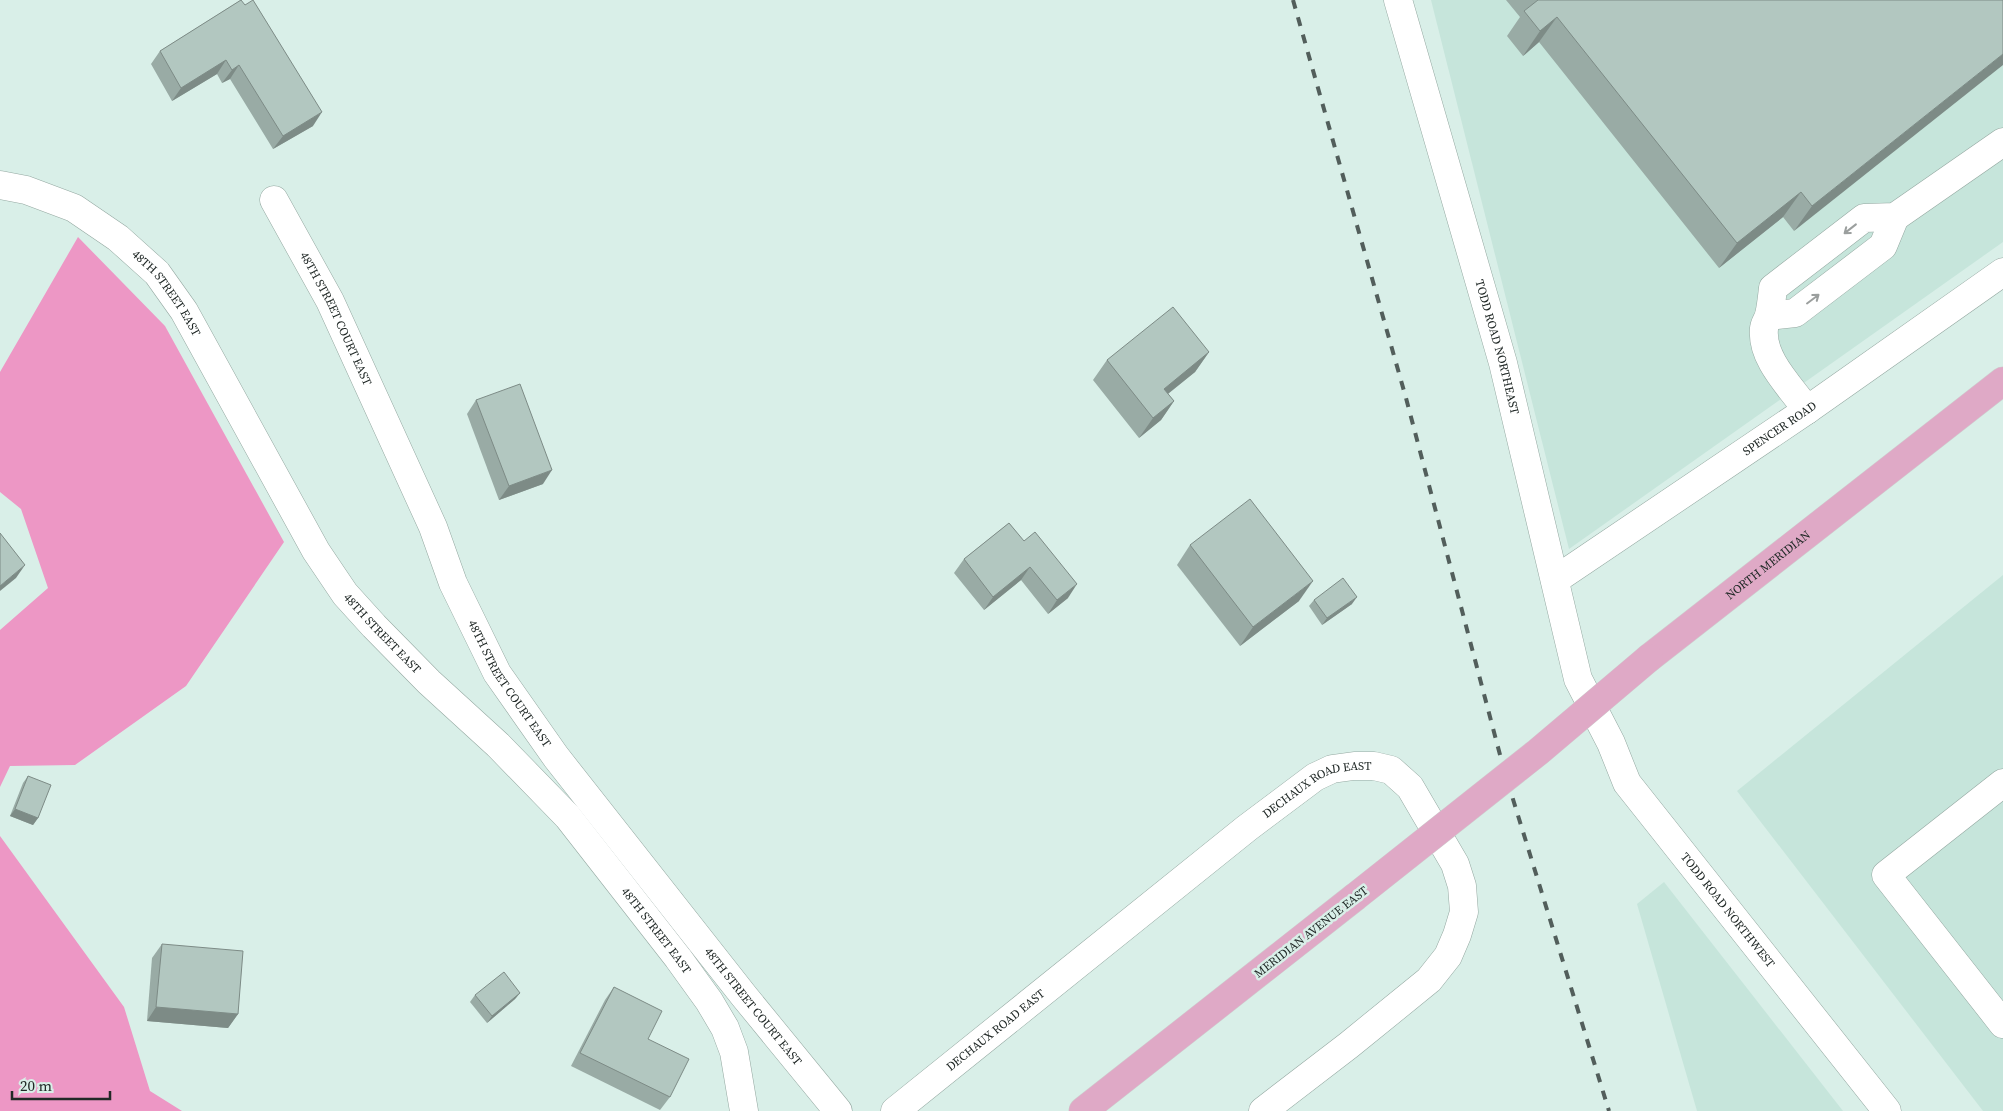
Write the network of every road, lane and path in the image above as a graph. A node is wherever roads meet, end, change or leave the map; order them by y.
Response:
1 (1398, 0) edge
2 (2003, 142) edge
3 (0, 185) edge
4 (274, 200) dead end
5 (2003, 272) edge
6 (2003, 381) edge
7 (1807, 410) junction
8 (1555, 580) junction
9 (1586, 697) joint
10 (1538, 752) joint
11 (2003, 783) edge
12 (2003, 1024) edge
13 (744, 1111) edge
14 (838, 1111) edge
15 (895, 1111) edge
16 (1083, 1111) edge
17 (1263, 1111) edge
18 (1887, 1111) edge

1 - 8 street, TODD ROAD NORTHEAST
2 - 7 street
3 - 13 street, 48TH STREET EAST
4 - 14 street, 48TH STREET COURT EAST
5 - 7 street, SPENCER ROAD
6 - 10 main road, NORTH MERIDIAN, bridge
7 - 8 street, SPENCER ROAD
8 - 9 street, TODD ROAD NORTHEAST
9 - 18 street, TODD ROAD NORTHWEST
10 - 16 main road, MERIDIAN AVENUE EAST, bridge
11 - 12 street
15 - 17 street, DECHAUX ROAD EAST

